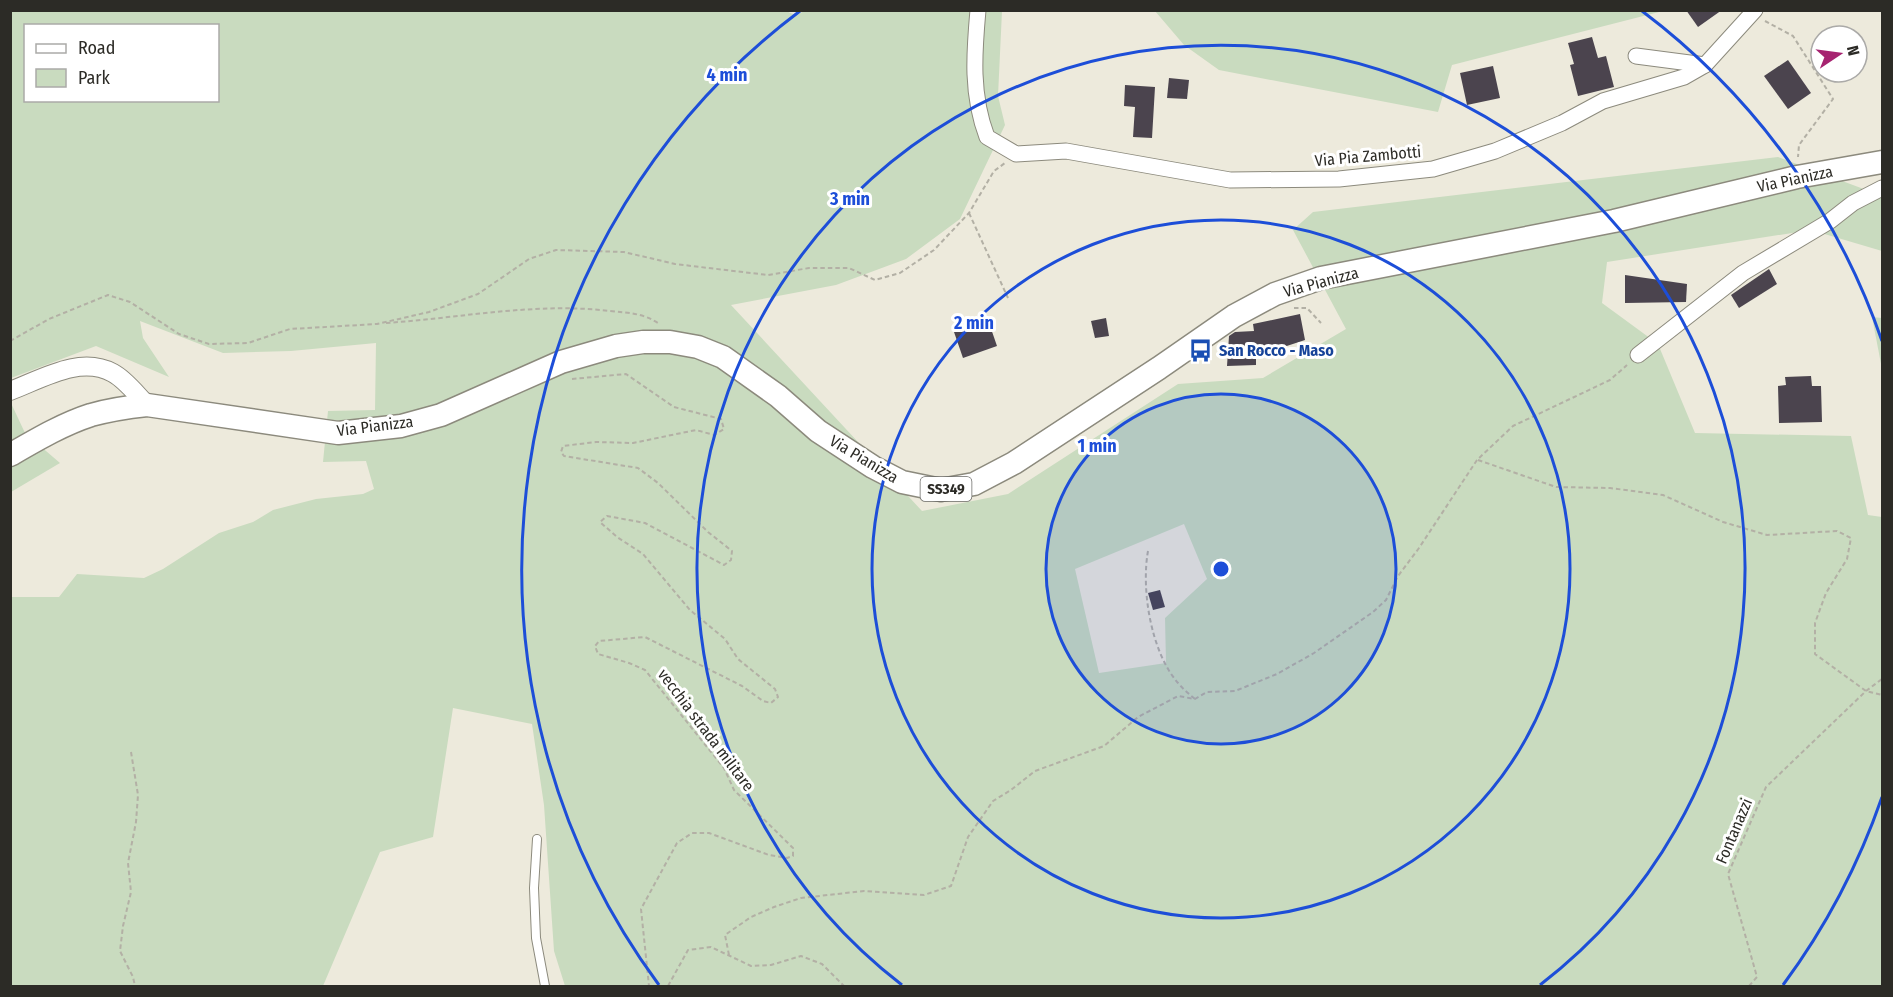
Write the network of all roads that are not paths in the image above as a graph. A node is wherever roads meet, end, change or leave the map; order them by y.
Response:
1 (978, 10) edge
2 (1754, 12) edge
3 (1636, 56) dead end
4 (1705, 65) junction
5 (1882, 162) edge
6 (1882, 188) edge
7 (1638, 356) road end
8 (10, 391) edge
9 (147, 405) junction
10 (10, 455) edge
11 (537, 839) dead end
12 (545, 987) edge

1 - 4 street, Via Pia Zambotti
2 - 4 street, Via Pia Zambotti
3 - 4 street
5 - 9 main road, Via Pianizza / SS349
6 - 7 street
8 - 9 street
9 - 10 main road, Via Pianizza / SS349
11 - 12 lane

